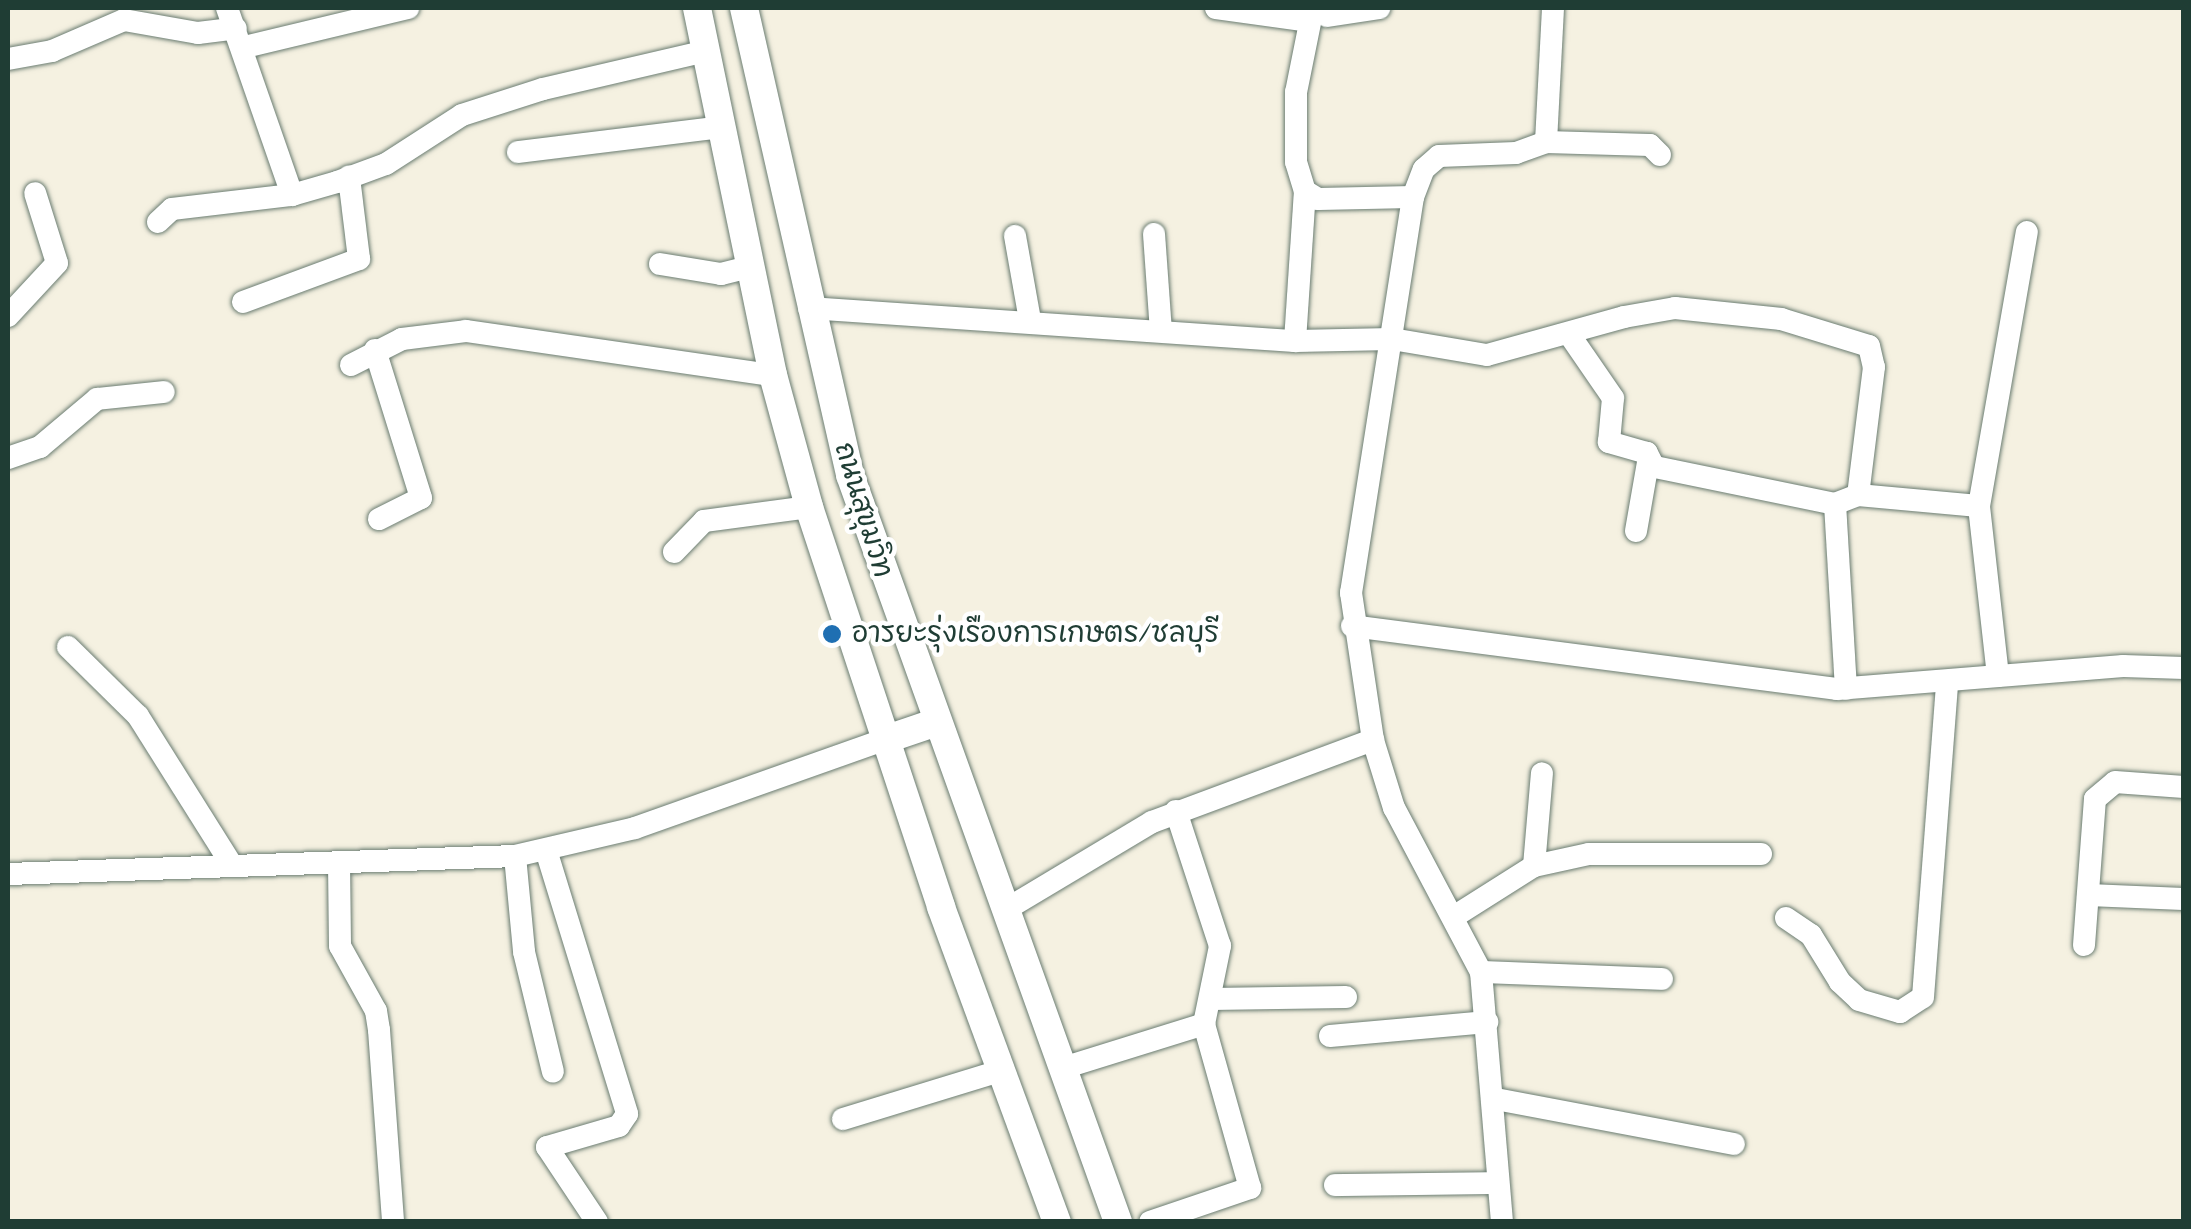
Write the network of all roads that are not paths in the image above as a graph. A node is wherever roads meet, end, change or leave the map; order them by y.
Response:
1 (408, 8) edge
2 (697, 8) edge
3 (744, 8) edge
4 (1216, 8) edge
5 (1378, 8) edge
6 (1553, 8) edge
7 (1317, 15) edge
8 (236, 28) edge
9 (706, 51) junction
10 (8, 59) edge
11 (722, 127) junction
12 (1546, 142) junction
13 (518, 152) dead end
14 (1660, 155) dead end
15 (349, 177) junction
16 (1305, 191) junction
17 (35, 194) dead end
18 (292, 195) junction
19 (1412, 197) junction
20 (158, 222) dead end
21 (2026, 232) dead end
22 (1154, 234) dead end
23 (1015, 236) dead end
24 (660, 264) dead end
25 (750, 267) junction
26 (242, 302) dead end
27 (809, 308) junction
28 (8, 316) edge
29 (1030, 320) junction
30 (1161, 330) junction
31 (1569, 334) junction
32 (1392, 339) junction
33 (1294, 341) junction
34 (375, 350) junction
35 (351, 366) dead end
36 (772, 375) junction
37 (164, 392) dead end
38 (8, 458) edge
39 (1648, 462) junction
40 (1858, 495) junction
41 (1835, 504) junction
42 (809, 506) junction
43 (1979, 506) junction
44 (379, 519) dead end
45 (1636, 531) dead end
46 (674, 552) dead end
47 (1352, 626) junction
48 (68, 647) dead end
49 (2184, 668) edge
50 (1998, 676) junction
51 (1947, 682) junction
52 (1846, 689) junction
53 (937, 722) junction
54 (884, 740) junction
55 (1373, 740) junction
56 (1542, 772) dead end
57 (2184, 787) edge
58 (1176, 811) junction
59 (546, 850) junction
60 (1761, 854) dead end
61 (515, 856) junction
62 (339, 864) junction
63 (232, 865) junction
64 (1534, 866) junction
65 (8, 874) edge
66 (2088, 895) junction
67 (2184, 900) edge
68 (1005, 910) junction
69 (1455, 916) junction
70 (1786, 918) dead end
71 (2084, 945) dead end
72 (1481, 972) junction
73 (1662, 979) dead end
74 (1346, 997) dead end
75 (1211, 1000) junction
76 (1488, 1022) junction
77 (1204, 1024) junction
78 (1330, 1036) dead end
79 (1063, 1068) junction
80 (1000, 1071) junction
81 (553, 1072) dead end
82 (1496, 1099) junction
83 (843, 1120) dead end
84 (1734, 1144) dead end
85 (1498, 1183) junction
86 (1336, 1185) dead end
87 (393, 1222) edge
88 (597, 1222) edge
89 (1058, 1222) edge
90 (1118, 1222) edge
91 (1150, 1222) edge
92 (1502, 1222) edge

1 - 8 street
2 - 9 main road, ถนนสุขุมวิท
3 - 27 main road, ถนนสุขุมวิท
4 - 7 street
5 - 7 street
6 - 12 street
7 - 16 street
8 - 10 street
8 - 18 street
9 - 11 main road, ถนนสุขุมวิท
9 - 15 street
11 - 13 street
11 - 25 main road, ถนนสุขุมวิท
12 - 14 street
12 - 19 street
15 - 18 street
15 - 26 street
16 - 19 street
16 - 33 street
17 - 28 street
18 - 20 street
19 - 32 street
21 - 43 street
22 - 30 street
23 - 29 street
24 - 25 street
25 - 36 main road, ถนนสุขุมวิท
27 - 29 street
27 - 53 main road, ถนนสุขุมวิท
29 - 30 street
30 - 33 street
31 - 32 street
31 - 39 street
31 - 40 street
32 - 33 street
32 - 47 street
34 - 35 street
34 - 36 street
34 - 44 street
36 - 42 main road, ถนนสุขุมวิท
37 - 38 street
39 - 41 street
39 - 45 street
40 - 41 street
40 - 43 street
41 - 52 street
42 - 46 street
42 - 54 main road, ถนนสุขุมวิท
43 - 50 street
47 - 52 street
47 - 55 street
48 - 63 street
49 - 50 street
50 - 51 street
51 - 52 street
51 - 70 street
53 - 54 main road
53 - 68 main road, ถนนสุขุมวิท
54 - 59 street
54 - 80 main road, ถนนสุขุมวิท
55 - 58 street
55 - 69 street
56 - 64 street
57 - 66 street
58 - 68 street
58 - 75 street
59 - 61 street
59 - 88 street
60 - 64 street
61 - 62 street
61 - 81 street
62 - 63 street
62 - 87 street
63 - 65 street
64 - 69 street
66 - 67 street
66 - 71 street
68 - 79 main road, ถนนสุขุมวิท
69 - 72 street
72 - 73 street
72 - 76 street
74 - 75 street
75 - 77 street
76 - 78 street
76 - 82 street
77 - 79 street
77 - 91 street
79 - 90 main road, ถนนสุขุมวิท
80 - 83 street
80 - 89 main road, ถนนสุขุมวิท
82 - 84 street
82 - 85 street
85 - 86 street
85 - 92 street

